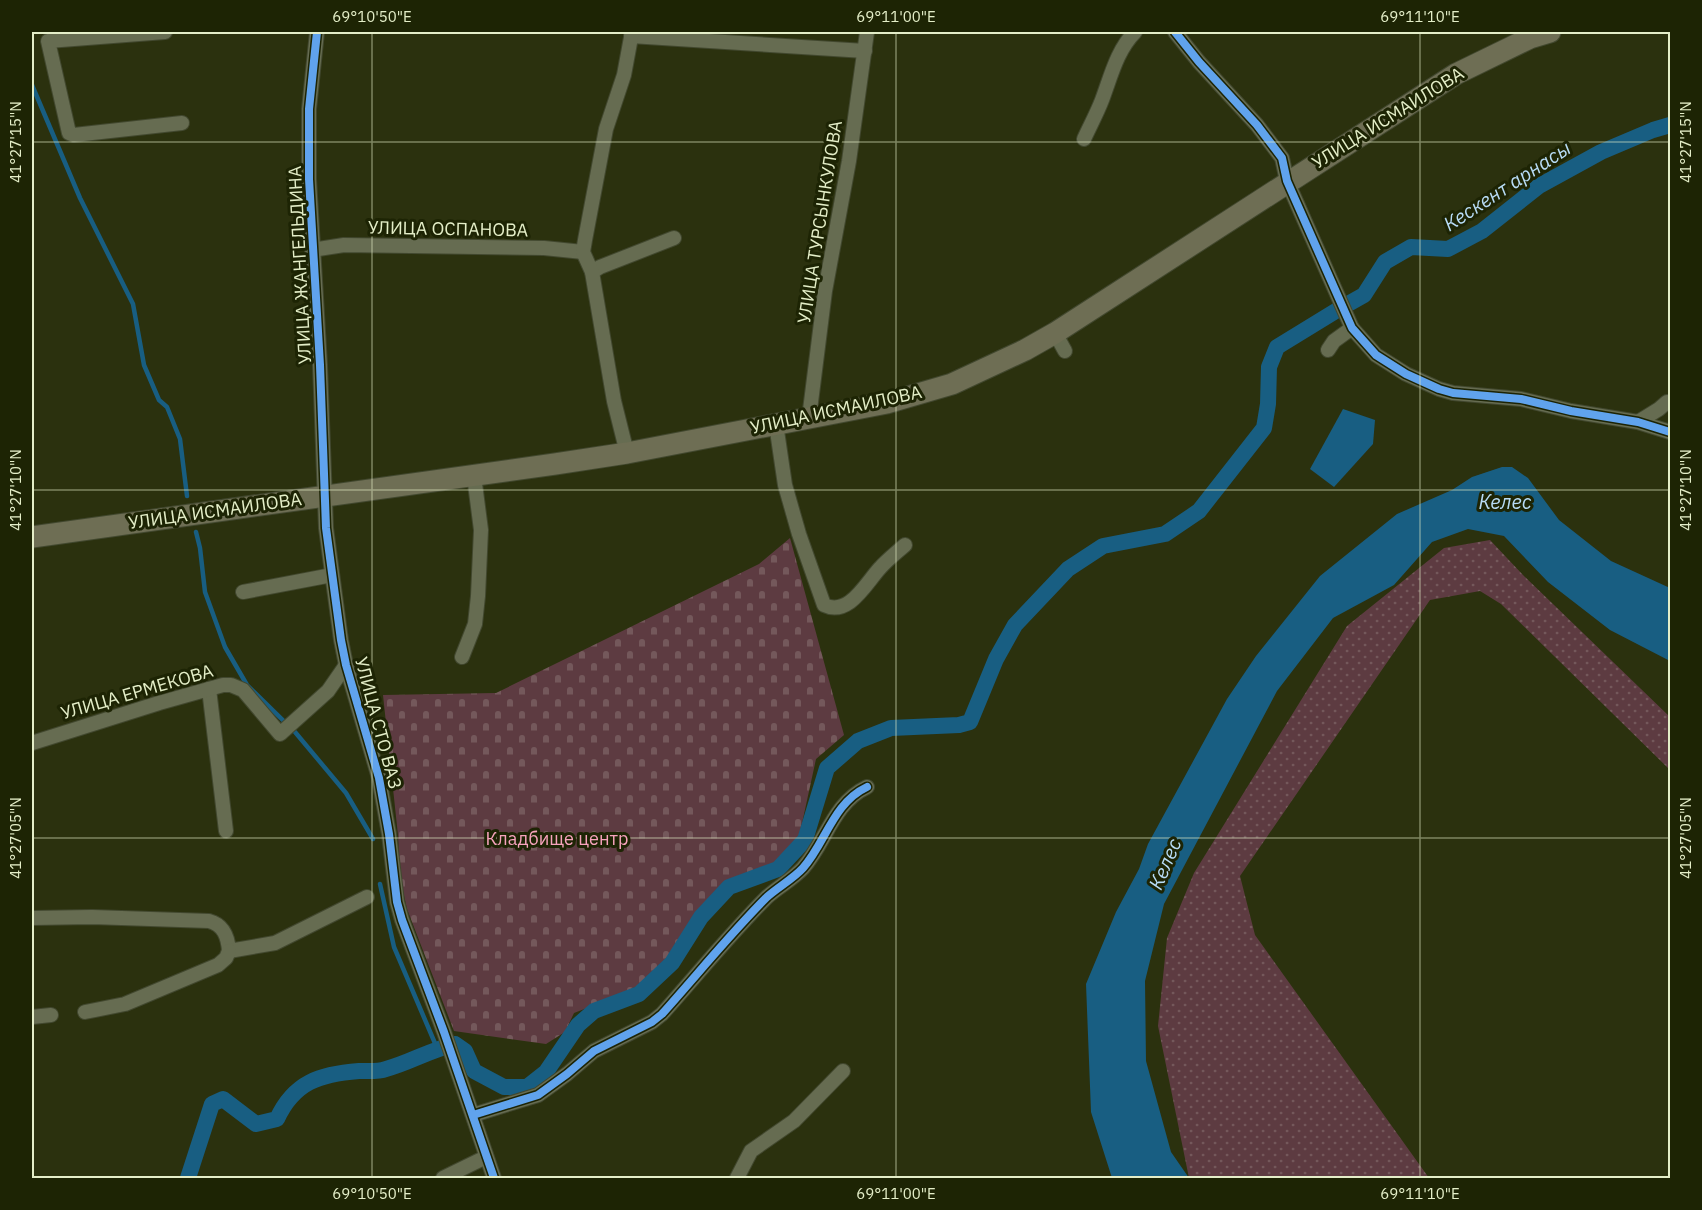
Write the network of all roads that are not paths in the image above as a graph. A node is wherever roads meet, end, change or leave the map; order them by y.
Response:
1 (165, 32) edge
2 (317, 32) edge
3 (867, 32) edge
4 (1135, 32) edge
5 (1175, 32) edge
6 (1550, 32) edge
7 (632, 34) edge
8 (865, 51) junction
9 (182, 123) dead end
10 (1084, 139) dead end
11 (1287, 181) junction
12 (674, 238) dead end
13 (312, 250) junction
14 (584, 252) junction
15 (592, 272) junction
16 (1352, 328) junction
17 (1055, 333) junction
18 (1328, 350) dead end
19 (1065, 351) dead end
20 (1667, 402) dead end
21 (809, 418) junction
22 (1638, 422) junction
23 (776, 424) junction
24 (1671, 432) edge
25 (627, 453) junction
26 (474, 476) junction
27 (325, 496) junction
28 (32, 537) edge
29 (904, 545) dead end
30 (332, 575) junction
31 (243, 592) dead end
32 (462, 657) dead end
33 (346, 665) junction
34 (208, 689) junction
35 (32, 743) edge
36 (867, 787) dead end
37 (226, 831) dead end
38 (367, 897) dead end
39 (32, 918) edge
40 (229, 951) junction
41 (85, 1012) dead end
42 (51, 1015) dead end
43 (32, 1017) edge
44 (843, 1071) dead end
45 (472, 1114) junction
46 (486, 1157) junction
47 (443, 1179) edge
48 (494, 1179) edge
49 (737, 1179) edge

1 - 9 street
2 - 13 street, УЛИЦА ЖАНГЕЛЬДИНА
3 - 8 street, УЛИЦА ТУРСЫНКУЛОВА
4 - 10 street
5 - 11 street
6 - 11 main road, УЛИЦА ИСМАИЛОВА
7 - 8 street
7 - 14 street
8 - 21 street, УЛИЦА ТУРСЫНКУЛОВА
11 - 16 street
11 - 17 main road, УЛИЦА ИСМАИЛОВА
12 - 15 street
13 - 14 street, УЛИЦА ОСПАНОВА
13 - 27 street, УЛИЦА ЖАНГЕЛЬДИНА
14 - 15 street
15 - 25 street
16 - 18 street
16 - 22 street
17 - 19 street
17 - 21 main road, УЛИЦА ИСМАИЛОВА
20 - 22 street
21 - 23 main road, УЛИЦА ИСМАИЛОВА
22 - 24 street
23 - 25 main road, УЛИЦА ИСМАИЛОВА
23 - 29 street
25 - 26 main road, УЛИЦА ИСМАИЛОВА
26 - 27 main road, УЛИЦА ИСМАИЛОВА
26 - 32 street
27 - 28 main road, УЛИЦА ИСМАИЛОВА
27 - 30 street, УЛИЦА СТО ВАЗ
30 - 31 street
30 - 33 street, УЛИЦА СТО ВАЗ
33 - 34 street, УЛИЦА ЕРМЕКОВА
33 - 45 street, УЛИЦА СТО ВАЗ
34 - 35 street, УЛИЦА ЕРМЕКОВА
34 - 37 street
36 - 45 street
38 - 40 street
39 - 40 street
40 - 41 street
42 - 43 street
44 - 49 street
45 - 46 street, УЛИЦА СТО ВАЗ
46 - 47 street
46 - 48 street, УЛИЦА СТО ВАЗ

